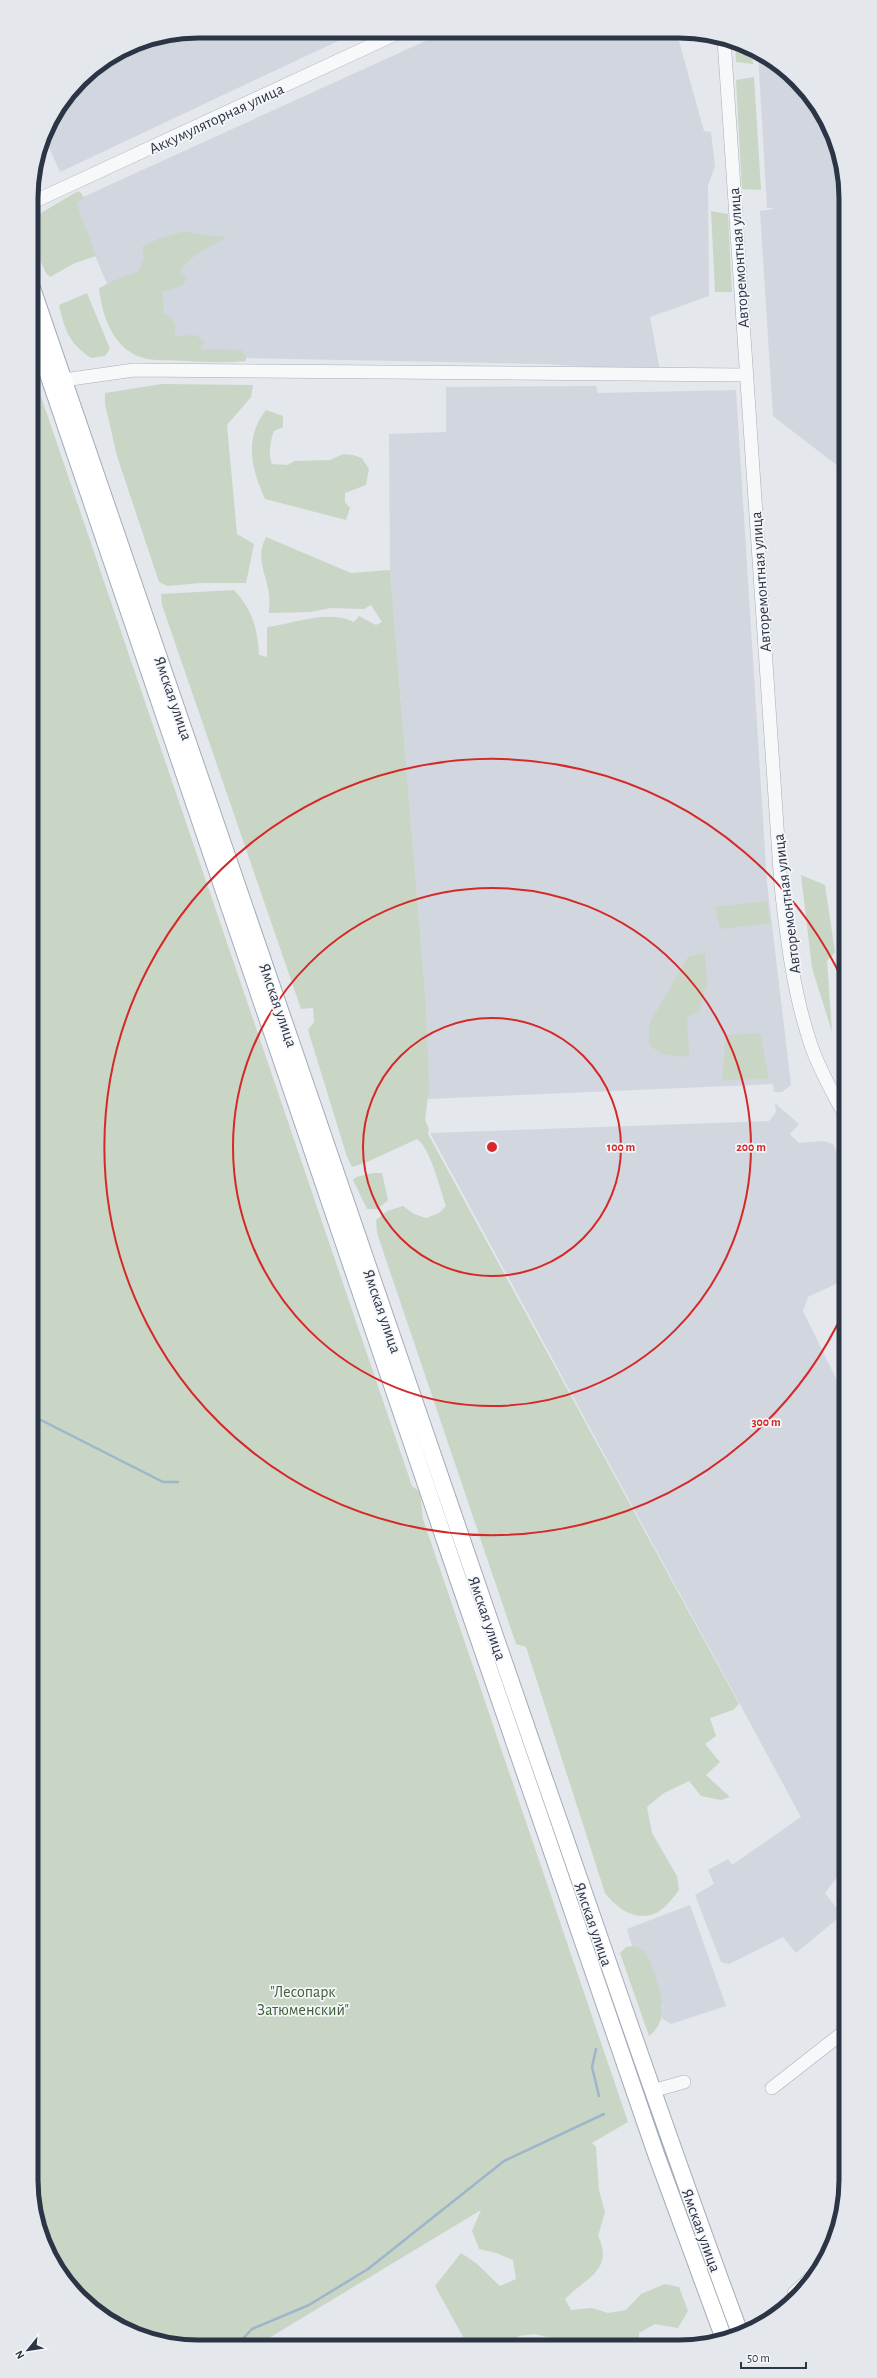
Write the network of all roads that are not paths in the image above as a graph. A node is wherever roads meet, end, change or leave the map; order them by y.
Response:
1 (387, 38) edge
2 (724, 45) edge
3 (38, 200) edge
4 (38, 305) edge
5 (38, 345) edge
6 (745, 375) junction
7 (64, 380) junction
8 (230, 863) junction
9 (215, 869) junction
10 (839, 1104) edge
11 (839, 2036) edge
12 (684, 2082) dead end
13 (772, 2088) dead end
14 (652, 2091) junction
15 (738, 2328) edge
16 (722, 2334) edge

1 - 3 street, Аккумуляторная улица
2 - 6 street, Авторемонтная улица
4 - 7 main road, Ямская улица
5 - 9 main road, Ямская улица
6 - 7 street
6 - 10 street, Авторемонтная улица
7 - 8 main road, Ямская улица
8 - 9 main road
8 - 14 main road, Ямская улица
9 - 16 main road, Ямская улица
11 - 13 street
12 - 14 street
14 - 15 main road, Ямская улица

